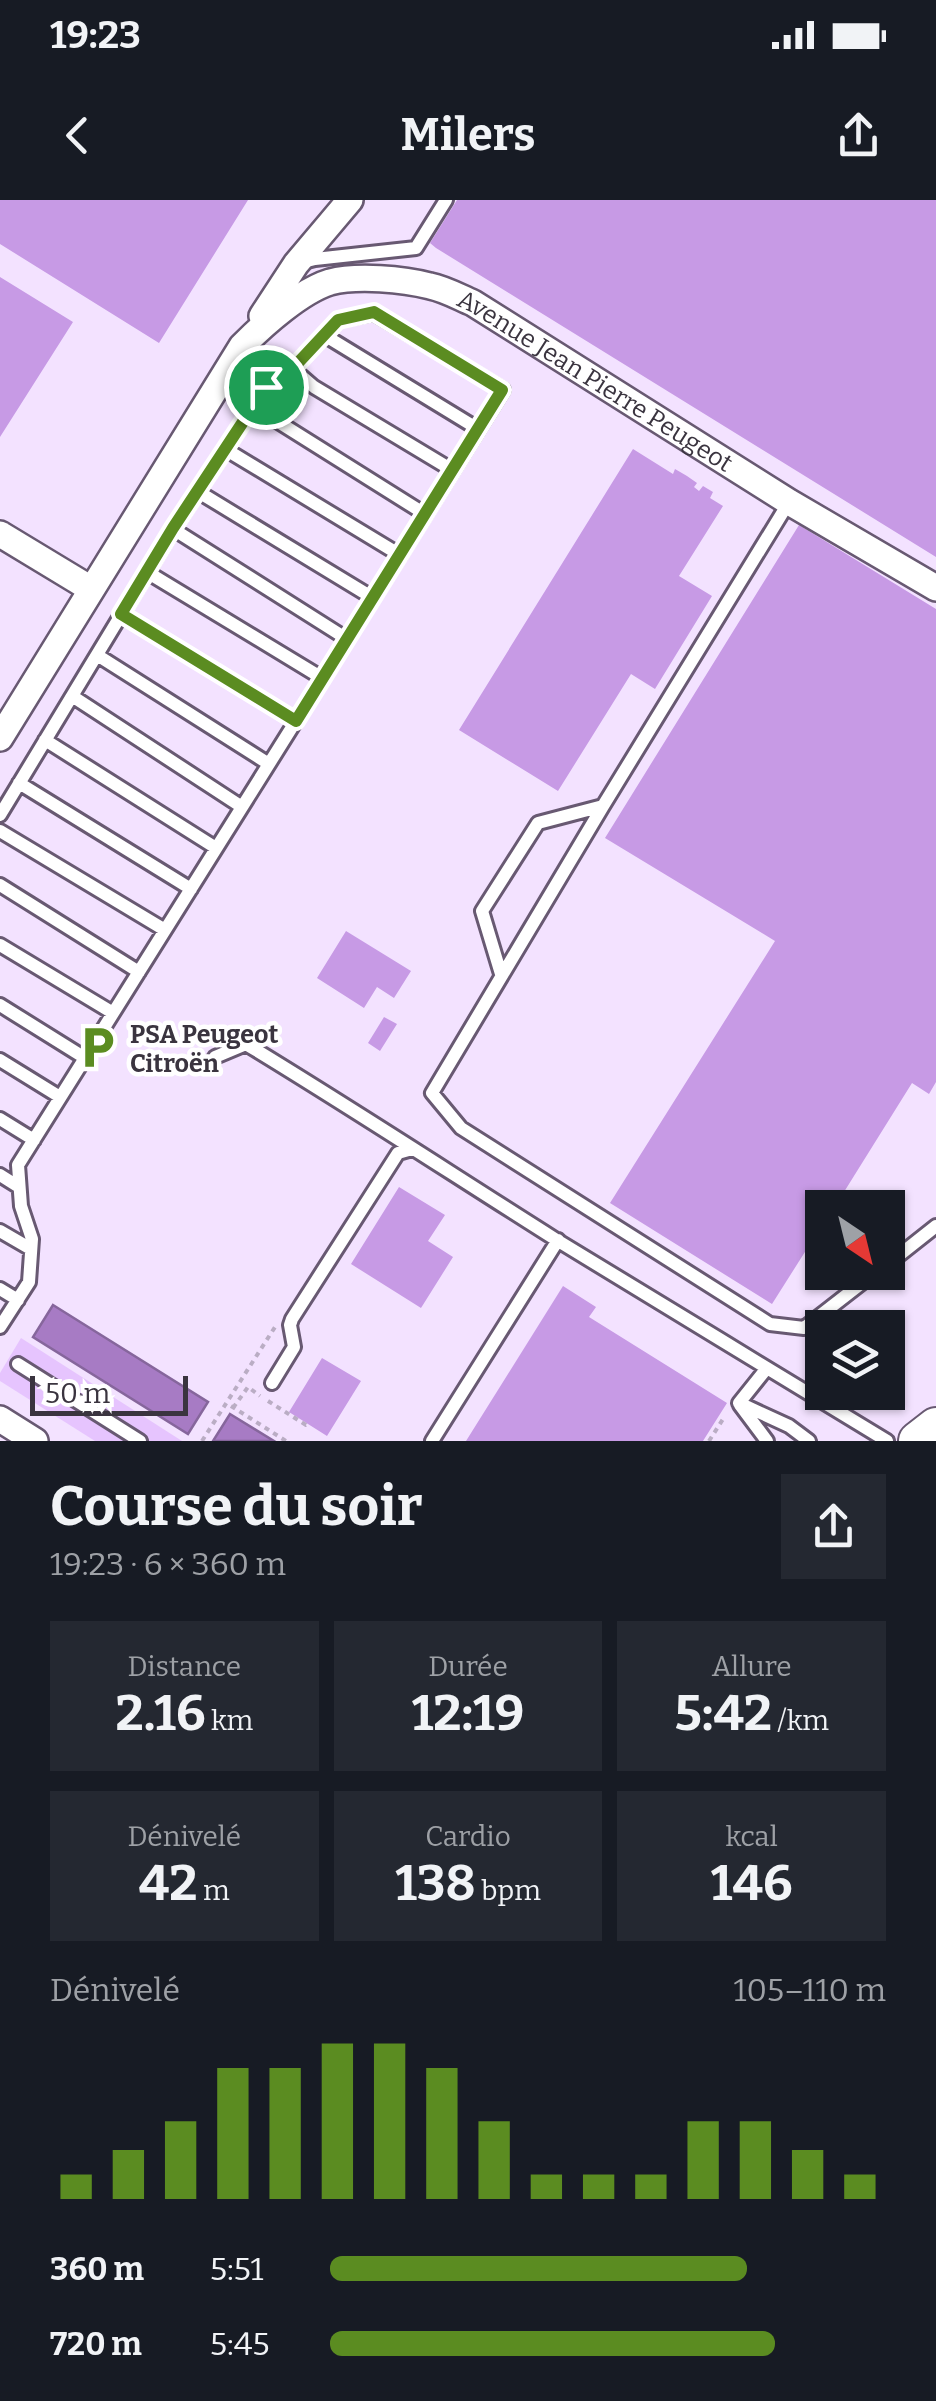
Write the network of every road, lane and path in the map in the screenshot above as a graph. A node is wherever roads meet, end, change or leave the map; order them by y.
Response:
1 (350, 200) edge
2 (446, 200) edge
3 (296, 264) junction
4 (324, 335) junction
5 (242, 346) junction
6 (292, 368) junction
7 (254, 406) junction
8 (478, 429) junction
9 (226, 449) junction
10 (452, 470) junction
11 (198, 491) junction
12 (789, 502) junction
13 (425, 514) junction
14 (173, 528) junction
15 (0, 534) edge
16 (400, 554) junction
17 (147, 572) junction
18 (936, 588) edge
19 (92, 590) junction
20 (372, 598) junction
21 (121, 614) junction
22 (347, 639) junction
23 (97, 655) junction
24 (322, 678) junction
25 (72, 696) junction
26 (296, 721) junction
27 (0, 738) edge
28 (45, 740) junction
29 (269, 764) junction
30 (19, 783) junction
31 (602, 806) junction
32 (242, 807) junction
33 (0, 814) edge
34 (0, 831) edge
35 (216, 848) junction
36 (0, 884) edge
37 (191, 889) junction
38 (165, 930) junction
39 (0, 946) edge
40 (138, 972) junction
41 (502, 974) junction
42 (0, 1005) edge
43 (113, 1013) junction
44 (215, 1056) dead end
45 (85, 1058) junction
46 (0, 1060) edge
47 (60, 1098) junction
48 (0, 1119) edge
49 (34, 1140) junction
50 (412, 1149) junction
51 (0, 1175) edge
52 (20, 1187) junction
53 (936, 1226) edge
54 (0, 1231) edge
55 (558, 1240) junction
56 (31, 1249) junction
57 (905, 1251) edge
58 (0, 1289) edge
59 (853, 1290) edge
60 (18, 1300) junction
61 (0, 1327) edge
62 (18, 1364) dead end
63 (767, 1368) junction
64 (272, 1383) dead end
65 (738, 1403) junction
66 (233, 1408) junction
67 (0, 1419) edge
68 (308, 1424) dead end
69 (936, 1427) edge
70 (35, 1441) edge
71 (140, 1441) edge
72 (202, 1441) edge
73 (286, 1441) edge
74 (432, 1441) edge
75 (709, 1441) edge
76 (767, 1441) edge
77 (809, 1441) edge
78 (887, 1441) edge
79 (918, 1441) edge

1 - 3 street, Avenue Jean Pierre Peugeot
2 - 3 lane
3 - 5 street, Avenue Jean Pierre Peugeot
4 - 6 lane
4 - 8 lane
4 - 8 lane
5 - 12 street, Avenue Jean Pierre Peugeot
5 - 19 street, Avenue Jean Pierre Peugeot
6 - 7 lane
6 - 10 lane
7 - 9 lane
7 - 13 lane
8 - 10 lane
9 - 11 lane
9 - 16 lane
10 - 13 lane
11 - 14 lane
11 - 20 lane
12 - 18 street, Avenue Jean Pierre Peugeot
12 - 31 lane
13 - 16 lane
14 - 17 lane
14 - 22 lane
15 - 19 street
16 - 20 lane
17 - 21 lane
17 - 24 lane
19 - 27 street, Avenue Jean Pierre Peugeot
20 - 22 lane
21 - 23 lane
21 - 26 lane
22 - 24 lane
23 - 25 lane
23 - 29 lane
24 - 26 lane
25 - 28 lane
25 - 32 lane
26 - 29 lane
28 - 30 lane
28 - 35 lane
29 - 32 lane
30 - 33 lane
30 - 37 lane
31 - 41 lane
31 - 41 lane
32 - 35 lane
34 - 38 lane
35 - 37 lane
36 - 40 lane
37 - 38 lane
38 - 40 lane
39 - 43 lane
40 - 43 lane
41 - 59 lane
42 - 45 lane
43 - 45 lane
44 - 50 lane
45 - 47 lane
46 - 47 lane
47 - 49 lane
48 - 49 lane
49 - 52 lane
50 - 55 lane
50 - 64 lane
51 - 52 lane
52 - 56 lane
53 - 57 lane
54 - 56 lane
55 - 63 lane
55 - 74 lane
56 - 60 lane
58 - 60 lane
60 - 61 lane
62 - 71 lane
63 - 65 lane
63 - 78 lane
65 - 75 path
65 - 76 lane
65 - 77 lane
66 - 68 path
66 - 72 path
66 - 73 path
67 - 70 street
69 - 79 main road

